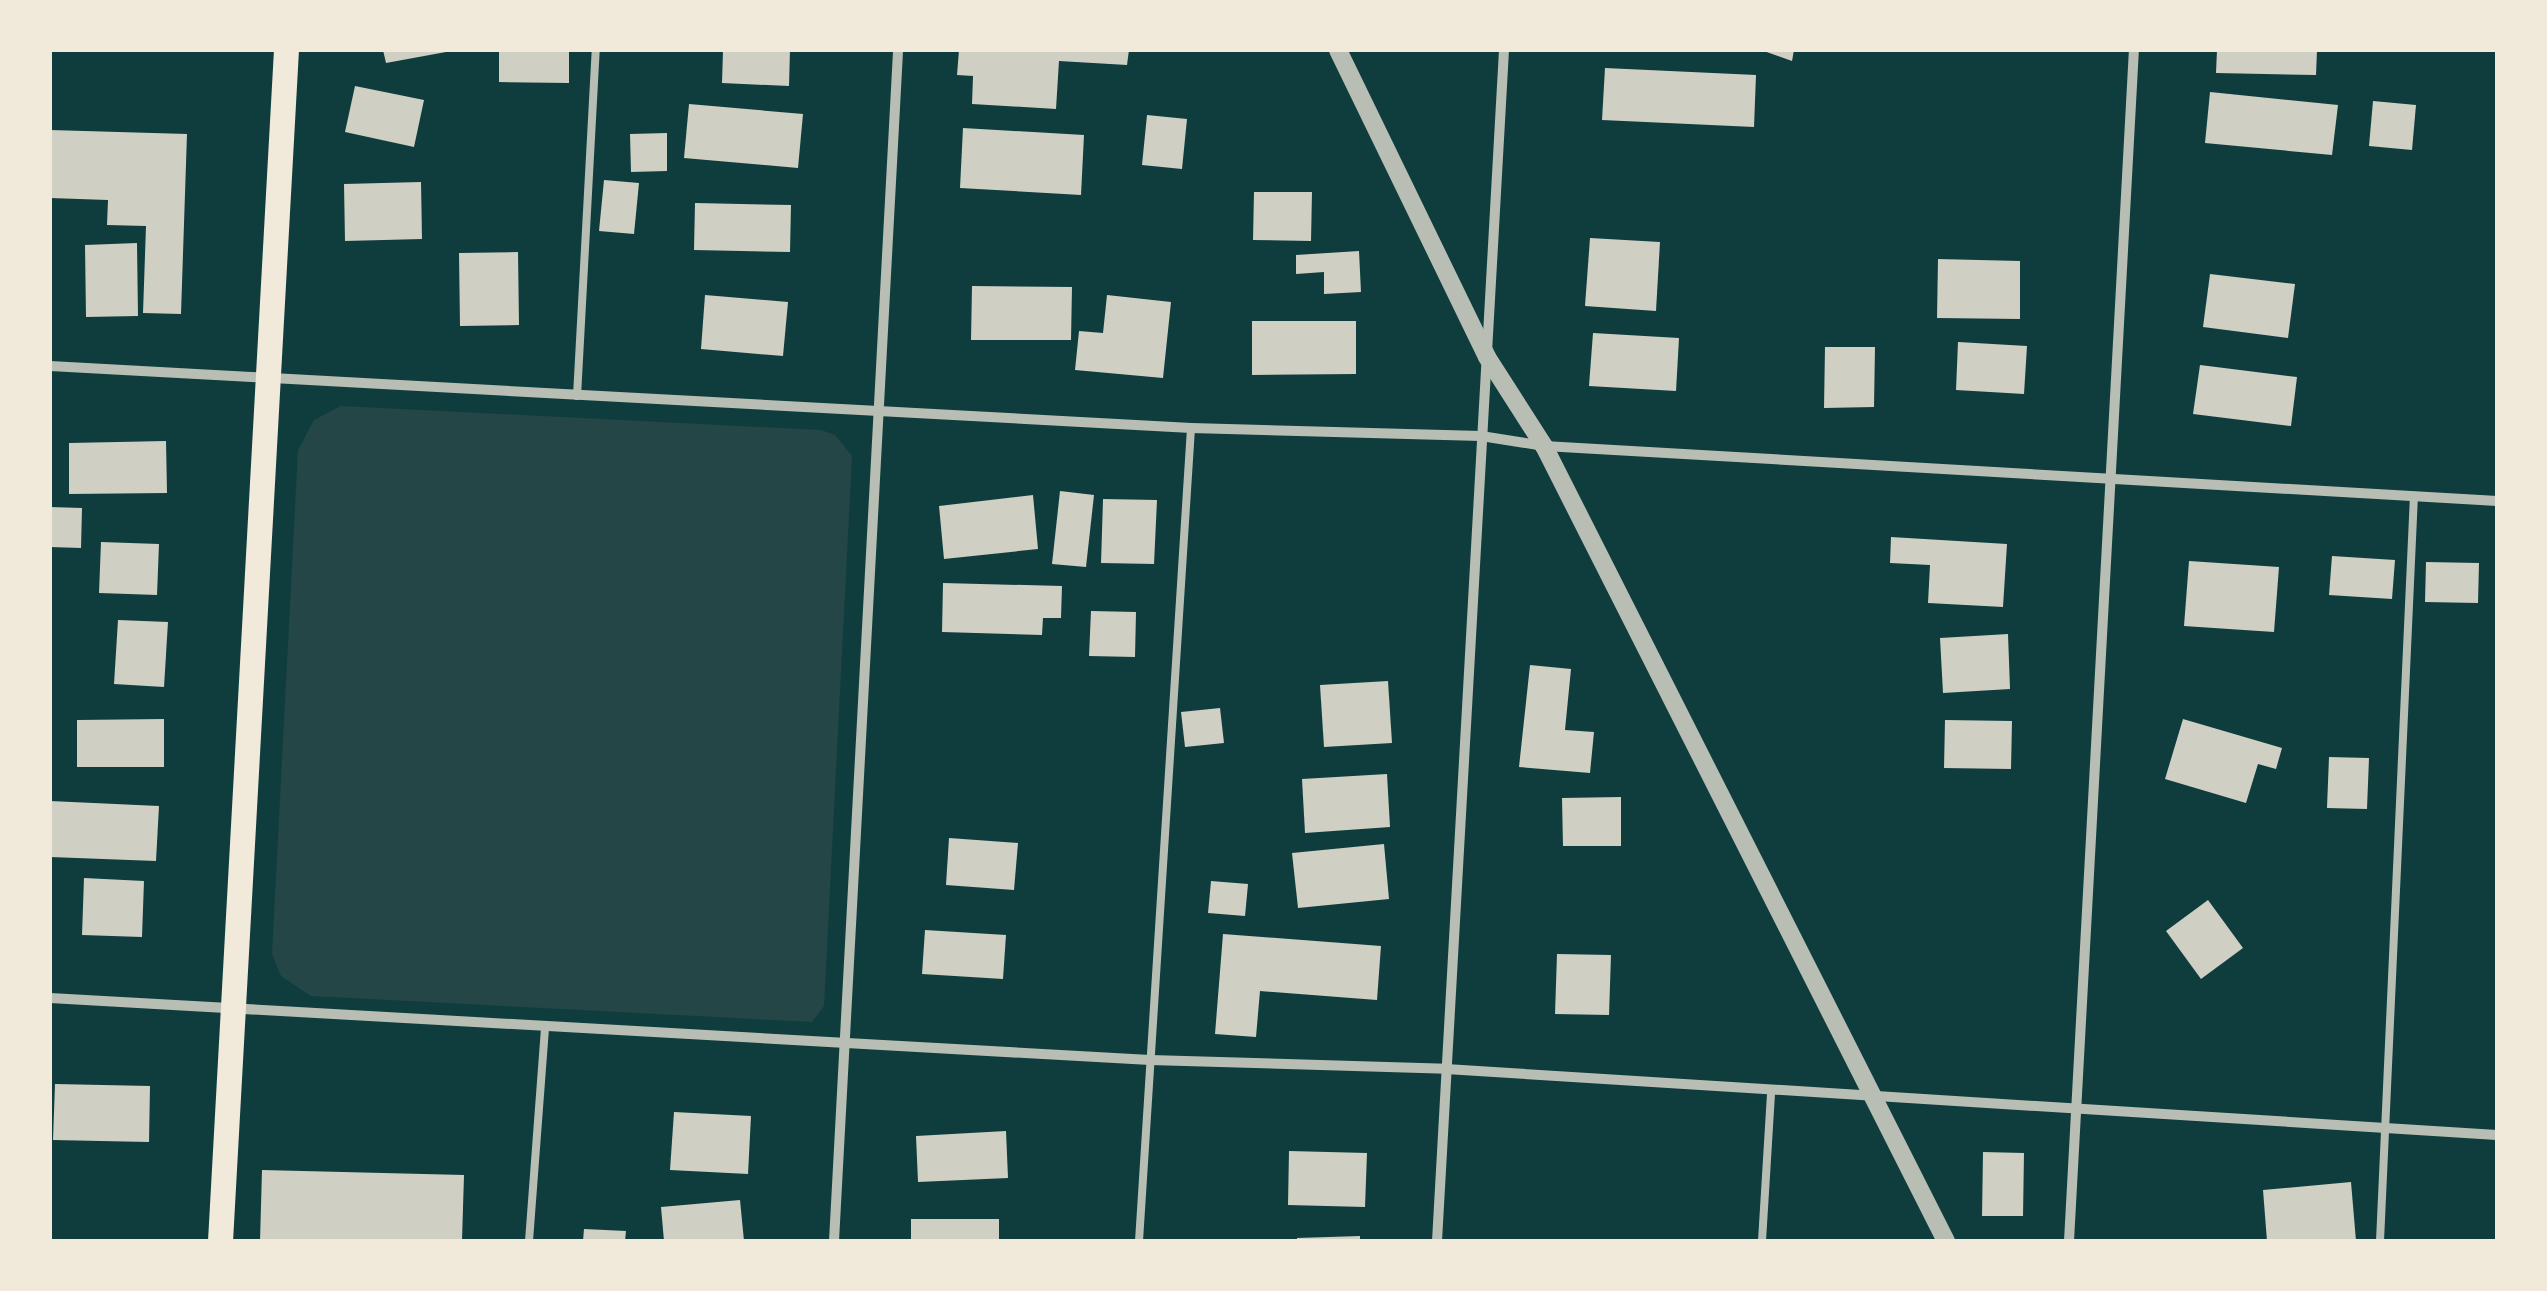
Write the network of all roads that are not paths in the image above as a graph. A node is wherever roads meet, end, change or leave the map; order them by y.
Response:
1 (286, 50) edge
2 (596, 50) edge
3 (898, 50) edge
4 (1338, 50) edge
5 (1504, 50) edge
6 (2134, 50) edge
7 (1487, 357) junction
8 (50, 366) edge
9 (268, 377) junction
10 (577, 396) junction
11 (878, 411) junction
12 (1191, 428) junction
13 (1481, 436) junction
14 (1544, 446) junction
15 (2112, 478) junction
16 (2414, 496) junction
17 (2497, 501) edge
18 (50, 998) edge
19 (233, 1007) junction
20 (544, 1026) junction
21 (844, 1043) junction
22 (1150, 1060) junction
23 (1446, 1069) junction
24 (1771, 1092) junction
25 (1874, 1098) junction
26 (2076, 1109) junction
27 (2384, 1127) junction
28 (2497, 1135) edge
29 (220, 1241) edge
30 (529, 1241) edge
31 (834, 1241) edge
32 (1139, 1241) edge
33 (1436, 1241) edge
34 (1762, 1241) edge
35 (1946, 1241) edge
36 (2069, 1241) edge
37 (2380, 1241) edge

1 - 9 main road
2 - 10 lane
3 - 11 street
4 - 7 street
5 - 7 street
6 - 15 street
7 - 13 street
7 - 14 street
8 - 9 street
9 - 10 street
9 - 19 main road
10 - 11 street
11 - 12 street
11 - 21 street
12 - 13 street
12 - 22 lane
13 - 14 street
13 - 23 street
14 - 15 street
14 - 25 street
15 - 16 street
15 - 26 street
16 - 17 street
16 - 27 lane
18 - 19 street
19 - 20 street
19 - 29 main road
20 - 21 street
20 - 30 lane
21 - 22 street
21 - 31 street
22 - 23 street
22 - 32 lane
23 - 24 street
23 - 33 street
24 - 25 street
24 - 34 lane
25 - 26 street
25 - 35 street
26 - 27 street
26 - 36 street
27 - 28 street
27 - 37 lane

